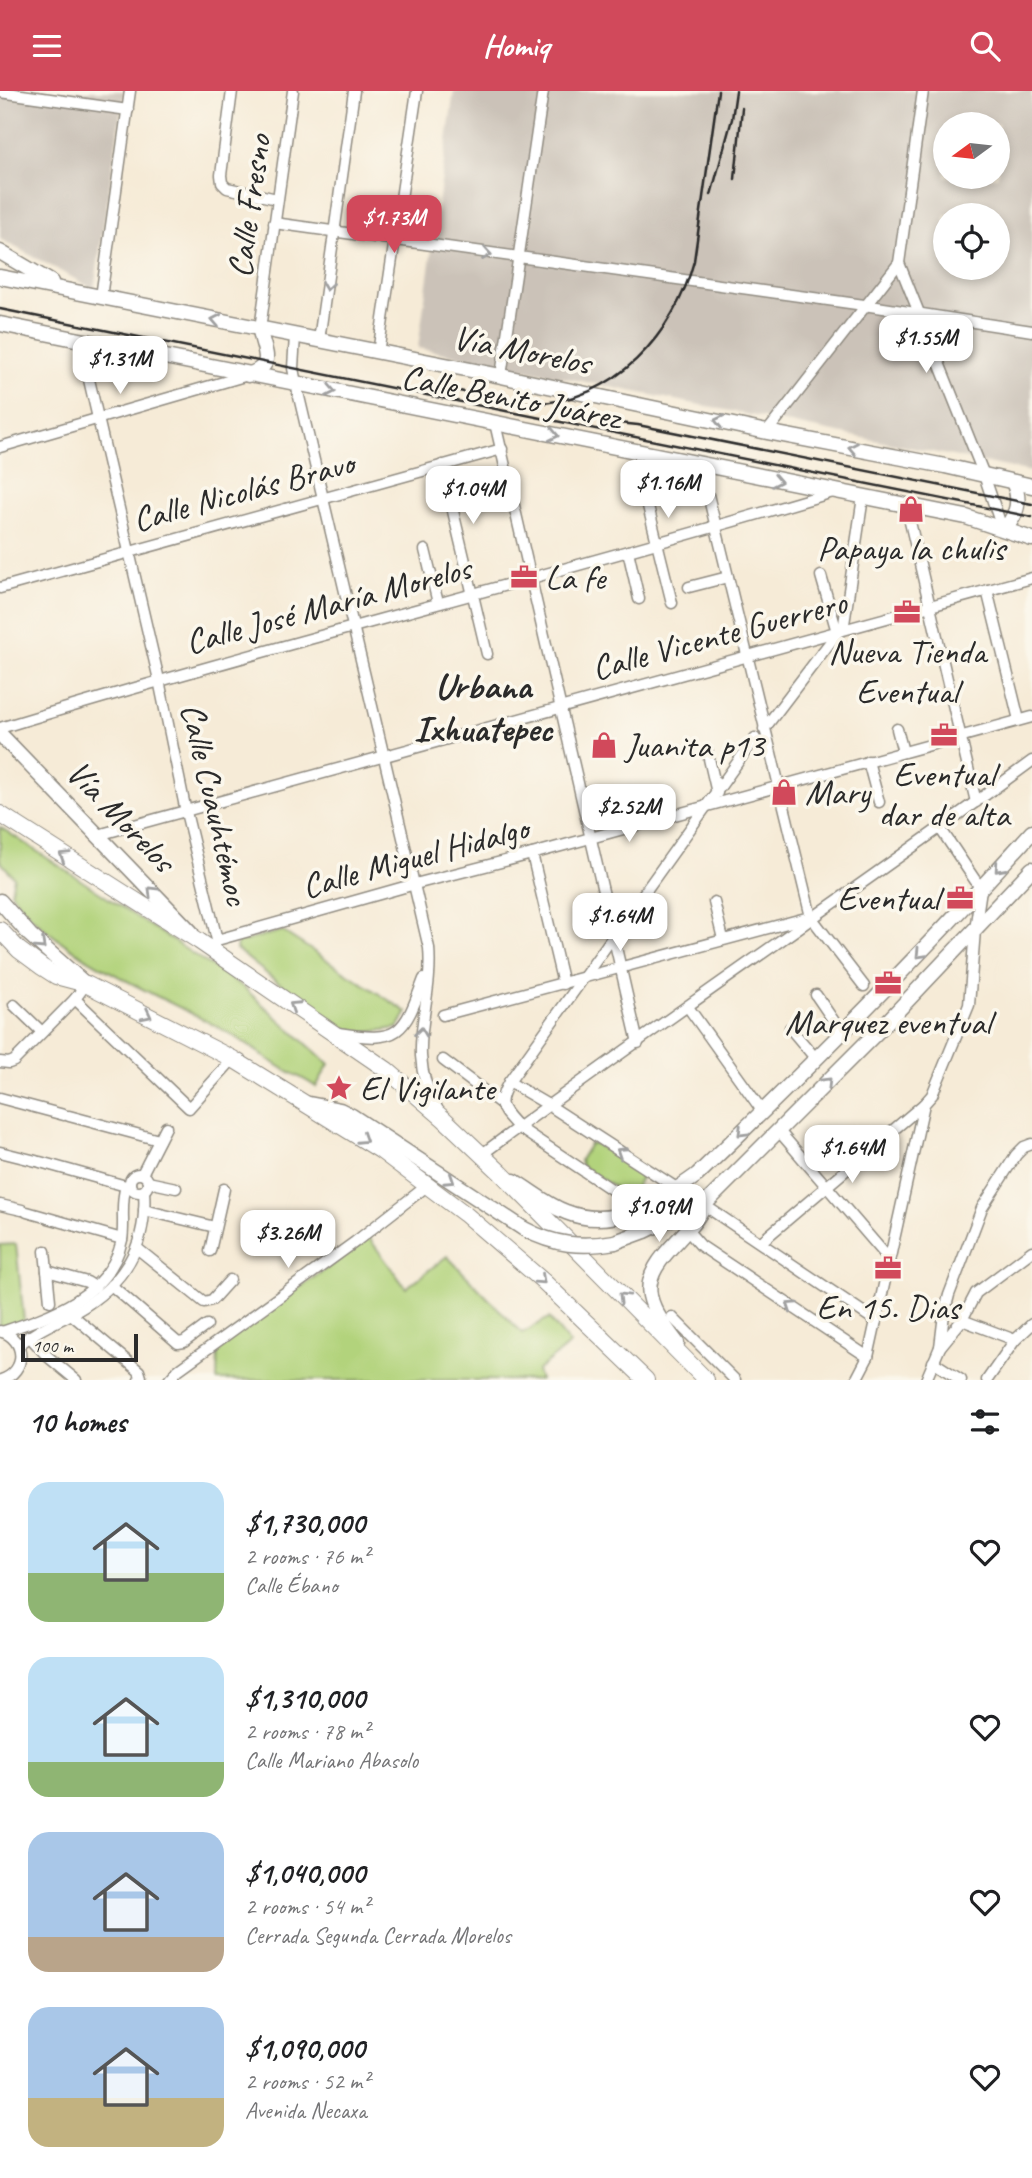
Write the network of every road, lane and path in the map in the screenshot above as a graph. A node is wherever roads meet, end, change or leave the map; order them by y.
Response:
1 (130, 91) edge
2 (232, 91) edge
3 (293, 91) edge
4 (354, 91) edge
5 (417, 91) edge
6 (543, 91) edge
7 (923, 91) edge
8 (0, 92) edge
9 (128, 110) junction
10 (277, 199) junction
11 (274, 223) junction
12 (334, 231) junction
13 (396, 239) junction
14 (0, 252) edge
15 (518, 259) junction
16 (899, 263) junction
17 (0, 277) edge
18 (68, 290) junction
19 (101, 297) junction
20 (864, 305) junction
21 (918, 315) junction
22 (0, 324) edge
23 (260, 329) junction
24 (1032, 331) edge
25 (295, 336) junction
26 (319, 340) junction
27 (80, 341) junction
28 (379, 353) junction
29 (248, 375) junction
30 (501, 376) junction
31 (296, 384) junction
32 (98, 418) junction
33 (495, 423) junction
34 (767, 432) junction
35 (0, 447) edge
36 (502, 449) junction
37 (442, 465) junction
38 (701, 466) junction
39 (984, 475) junction
40 (1013, 482) junction
41 (1032, 486) edge
42 (834, 492) junction
43 (863, 497) junction
44 (324, 498) junction
45 (906, 505) junction
46 (648, 506) dead end
47 (715, 527) junction
48 (1003, 528) junction
49 (1032, 539) edge
50 (658, 543) junction
51 (425, 549) dead end
52 (130, 551) junction
53 (628, 551) junction
54 (821, 576) dead end
55 (728, 577) junction
56 (1032, 577) edge
57 (532, 578) junction
58 (689, 587) dead end
59 (0, 588) edge
60 (987, 590) junction
61 (474, 593) junction
62 (639, 599) dead end
63 (438, 603) junction
64 (673, 603) dead end
65 (930, 605) junction
66 (355, 627) junction
67 (837, 632) junction
68 (487, 654) dead end
69 (747, 656) junction
70 (159, 680) junction
71 (561, 707) junction
72 (1032, 716) edge
73 (1019, 720) junction
74 (0, 728) edge
75 (764, 729) junction
76 (897, 729) dead end
77 (0, 734) edge
78 (960, 735) junction
79 (755, 738) dead end
80 (0, 743) edge
81 (707, 750) dead end
82 (903, 752) junction
83 (21, 755) junction
84 (385, 757) junction
85 (868, 761) junction
86 (1032, 761) edge
87 (778, 786) junction
88 (718, 793) junction
89 (879, 802) dead end
90 (976, 802) junction
91 (706, 807) junction
92 (186, 812) junction
93 (0, 814) edge
94 (940, 828) junction
95 (1032, 832) edge
96 (98, 835) junction
97 (592, 838) junction
98 (532, 854) junction
99 (1032, 869) edge
100 (415, 884) junction
101 (981, 889) junction
102 (0, 901) edge
103 (714, 902) dead end
104 (959, 913) junction
105 (811, 917) junction
106 (0, 930) edge
107 (975, 930) junction
108 (614, 934) junction
109 (723, 939) junction
110 (209, 944) junction
111 (429, 967) junction
112 (622, 968) junction
113 (580, 979) junction
114 (86, 984) junction
115 (563, 984) junction
116 (864, 986) dead end
117 (816, 995) dead end
118 (75, 999) junction
119 (14, 1005) dead end
120 (688, 1007) junction
121 (443, 1015) dead end
122 (790, 1028) dead end
123 (42, 1032) junction
124 (335, 1033) junction
125 (842, 1033) junction
126 (638, 1043) junction
127 (233, 1059) junction
128 (816, 1059) junction
129 (443, 1060) dead end
130 (0, 1062) edge
131 (509, 1082) junction
132 (0, 1098) edge
133 (500, 1103) junction
134 (304, 1104) junction
135 (924, 1104) junction
136 (550, 1106) junction
137 (763, 1112) junction
138 (444, 1119) junction
139 (166, 1127) dead end
140 (518, 1127) junction
141 (779, 1130) junction
142 (159, 1140) junction
143 (1028, 1146) edge
144 (0, 1152) edge
145 (481, 1155) junction
146 (500, 1173) junction
147 (145, 1182) junction
148 (128, 1185) junction
149 (428, 1185) junction
150 (827, 1186) junction
151 (176, 1188) dead end
152 (224, 1189) dead end
153 (678, 1189) junction
154 (0, 1205) edge
155 (703, 1206) junction
156 (641, 1209) junction
157 (144, 1210) junction
158 (215, 1227) junction
159 (687, 1230) junction
160 (122, 1239) junction
161 (761, 1242) junction
162 (45, 1251) dead end
163 (119, 1251) junction
164 (210, 1251) dead end
165 (1032, 1251) edge
166 (135, 1253) junction
167 (960, 1258) dead end
168 (889, 1259) junction
169 (47, 1271) junction
170 (230, 1280) dead end
171 (111, 1285) junction
172 (95, 1287) junction
173 (50, 1301) dead end
174 (71, 1314) junction
175 (672, 1317) dead end
176 (51, 1318) junction
177 (962, 1320) junction
178 (876, 1321) junction
179 (1032, 1324) edge
180 (207, 1325) dead end
181 (1, 1331) edge
182 (1032, 1333) edge
183 (29, 1336) junction
184 (1015, 1340) junction
185 (19, 1345) junction
186 (940, 1347) junction
187 (869, 1357) junction
188 (933, 1362) junction
189 (14, 1376) edge
190 (174, 1378) edge
191 (1, 1380) edge
192 (76, 1380) edge
193 (139, 1380) edge
194 (646, 1380) edge
195 (706, 1380) edge
196 (735, 1380) edge
197 (856, 1380) edge
198 (926, 1380) edge
199 (961, 1380) edge
200 (987, 1380) edge
201 (995, 1380) edge

1 - 9 street
2 - 10 street
3 - 10 street, Calle Fresno
4 - 12 street
5 - 13 street
6 - 15 street
7 - 16 street
8 - 9 street
9 - 19 street
10 - 11 street, Calle Fresno
11 - 12 street
11 - 23 street, Calle Fresno
12 - 13 street
12 -> 26 street
13 -> 15 street
13 - 28 street
14 - 18 main road
15 - 20 street
15 - 30 street
16 - 20 street
16 - 21 street
17 - 18 main road, Vía Morelos
18 - 19 main road, Vía Morelos
23 -> 19 main road, Vía Morelos
20 - 21 street
20 - 34 street
21 - 24 street
21 - 39 street
22 - 27 main road, Calle Benito Juárez
23 - 25 main road, Vía Morelos
23 - 29 main road
25 - 26 main road, Vía Morelos
25 - 31 street
26 - 28 main road, Vía Morelos
27 - 29 main road, Calle Benito Juárez
27 - 32 street, Calle Cuauhtémoc
28 - 30 main road, Vía Morelos
29 - 31 main road, Calle Benito Juárez
29 - 32 street
34 -> 30 main road, Vía Morelos
31 -> 33 main road, Calle Benito Juárez
31 - 44 street
32 - 35 street
32 - 52 street, Calle Cuauhtémoc
33 - 36 street
33 -> 38 main road, Calle Benito Juárez
39 -> 34 main road, Vía Morelos
36 - 37 street, Calle Nicolás Bravo
36 - 57 street
37 - 44 street, Calle Nicolás Bravo
37 - 61 street
38 -> 42 main road, Calle Benito Juárez
38 - 47 street
39 - 40 main road, Vía Morelos
39 - 48 street
40 - 41 main road, Vía Morelos
40 - 48 main road
42 - 43 main road, Calle Benito Juárez
42 - 47 street, Calle José María Morelos
43 - 45 main road, Calle Benito Juárez
43 - 67 street
44 - 52 street, Calle Nicolás Bravo
44 - 66 street
45 - 48 main road, Calle Benito Juárez
45 - 65 street
46 - 50 street
47 - 50 street, Calle José María Morelos
47 - 55 street
48 - 49 main road
50 - 53 street, Calle José María Morelos
50 - 64 street
51 - 63 street
52 - 59 street, Calle Nicolás Bravo
52 - 70 street, Calle Cuauhtémoc
53 - 57 street, Calle José María Morelos
53 - 62 street
54 - 67 street
55 - 58 street
55 - 69 street
56 - 60 street, Calle Vicente Guerrero
57 - 61 street, Calle José María Morelos
57 - 71 street
60 - 65 street, Calle Vicente Guerrero
60 - 73 street
61 - 63 street, Calle José María Morelos
61 - 68 street
63 - 66 street, Calle José María Morelos
65 - 67 street, Calle Vicente Guerrero
65 - 78 street
66 - 70 street, Calle José María Morelos
66 - 84 street
67 - 69 street, Calle Vicente Guerrero
67 - 75 street
69 - 71 street, Calle Vicente Guerrero
69 - 75 street
70 - 74 street, Calle José María Morelos
70 - 92 street, Calle Cuauhtémoc
71 - 84 street, Calle Vicente Guerrero
71 - 97 street
72 - 73 street, Calle Miguel Hidalgo
73 - 78 street, Calle Miguel Hidalgo
75 - 87 street
76 - 82 street
77 - 83 main road, Vía Morelos
78 - 82 street, Calle Miguel Hidalgo
78 - 90 street
79 - 88 street
80 - 83 main road
81 - 88 street
82 - 85 street, Calle Miguel Hidalgo
83 - 96 main road, Vía Morelos
84 - 92 street, Calle Vicente Guerrero
84 - 100 street
85 - 87 street, Calle Miguel Hidalgo
85 - 89 street
86 - 90 street
87 - 91 street, Calle Miguel Hidalgo
87 - 105 street
88 - 91 street
90 - 94 street
91 - 97 street, Calle Miguel Hidalgo
91 - 108 street
92 - 96 street, Calle Vicente Guerrero
92 - 110 street, Calle Cuauhtémoc
110 -> 93 highway
94 - 101 street
94 - 105 street
95 -> 101 main road
110 -> 96 main road, Vía Morelos
97 - 98 street, Calle Miguel Hidalgo
97 - 108 street
98 - 100 street, Calle Miguel Hidalgo
98 - 115 street
99 - 107 main road
100 - 110 street, Calle Miguel Hidalgo
100 - 111 street
101 - 104 main road
101 - 107 street
102 -> 114 main road
103 - 109 street
104 - 107 street
104 -> 125 main road
105 - 109 street
105 - 116 street
105 - 120 street
106 - 114 highway
107 - 135 street
141 -> 107 main road
108 - 112 street
108 - 113 street
109 - 112 street
124 -> 110 highway
111 - 124 street
138 -> 111 street
112 - 113 street
112 - 126 street
113 - 115 street
113 - 131 street
114 - 118 street
114 -> 127 highway
115 - 121 street
117 - 125 street
118 - 123 street
118 - 127 street
119 - 123 street
120 - 126 street
120 - 137 street
122 - 128 street
123 - 130 street
124 - 138 highway
125 - 128 main road
126 - 136 street
127 - 134 highway
128 - 137 main road
129 - 133 street
131 - 133 street
131 - 136 street
132 - 142 street
133 - 140 street
134 -> 149 highway
134 -> 155 main road, bridge
135 - 150 street
135 - 168 street
136 - 140 street
153 -> 136 street
137 -> 153 main road
138 - 145 highway
139 - 142 street
140 - 145 street
140 - 156 street
141 - 150 street
141 - 155 main road
142 - 147 street
143 - 186 street
144 - 148 street
145 - 146 highway
146 - 156 main road
195 -> 146 highway
147 - 148 street
147 - 151 street
147 - 157 street
148 - 160 street
149 - 190 street
149 -> 194 highway
150 - 161 street
150 - 168 street
152 - 158 street
153 - 156 main road
154 - 160 street
155 - 159 main road
155 - 161 street
157 - 158 street
157 - 166 street
158 - 164 street
187 -> 159 street
159 - 195 main road
160 - 163 street
161 - 178 street
162 - 169 street
163 - 166 street
163 - 172 street
165 - 177 street
166 - 170 street
166 - 171 street
167 - 188 street
168 - 178 street
169 - 172 street
169 - 173 street
171 - 174 street
171 - 180 street
172 - 176 street
174 - 176 street
174 - 193 street
175 - 196 street
176 - 181 street
176 - 183 street
177 - 184 street
177 - 186 street
178 - 187 street
179 - 184 street
181 - 185 street
182 - 201 street
183 - 185 street
183 - 192 street
184 - 200 street
185 - 189 street
186 - 188 street
187 - 197 street
188 - 198 street
188 - 199 street
189 - 191 street

